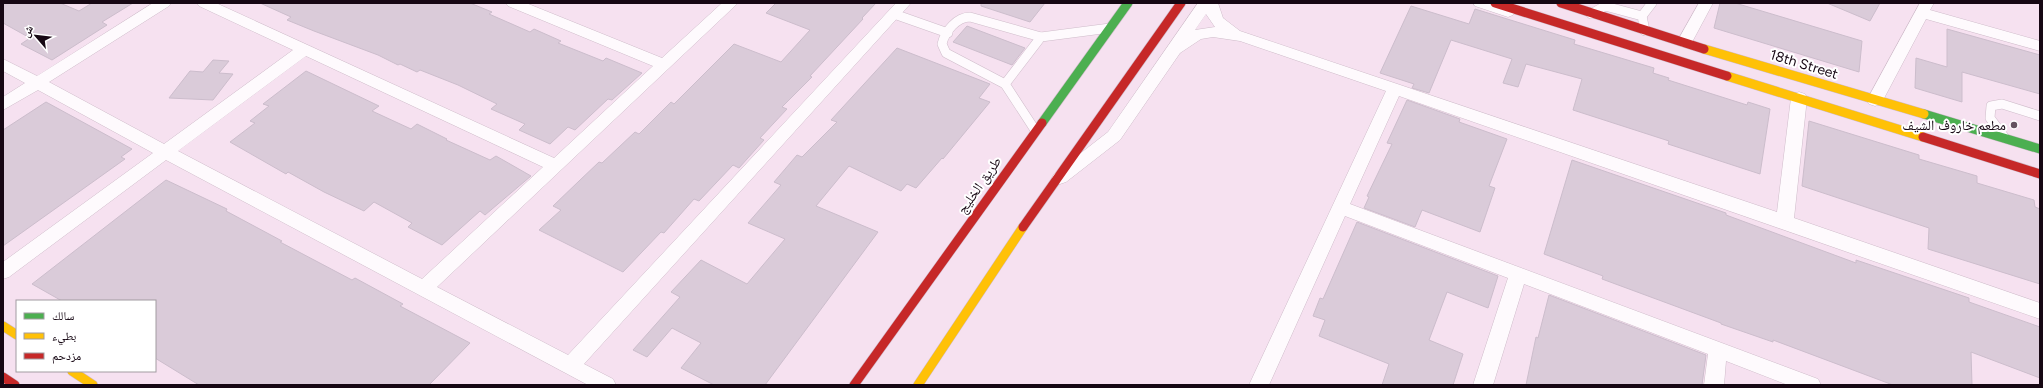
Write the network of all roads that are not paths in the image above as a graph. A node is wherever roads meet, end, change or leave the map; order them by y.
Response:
1 (164, 3) edge
2 (204, 3) edge
3 (513, 3) edge
4 (732, 3) edge
5 (1128, 3) edge
6 (1181, 3) edge
7 (1206, 3) edge
8 (1211, 3) edge
9 (1480, 3) edge
10 (1495, 3) edge
11 (1523, 3) edge
12 (1561, 3) edge
13 (1652, 3) edge
14 (1706, 3) edge
15 (1606, 4) edge
16 (1925, 8) edge
17 (899, 9) edge
18 (1591, 14) junction
19 (1642, 16) junction
20 (1110, 28) junction
21 (1645, 30) junction
22 (948, 33) junction
23 (1148, 33) dead end
24 (1591, 34) junction
25 (1242, 36) junction
26 (1041, 37) junction
27 (1685, 42) junction
28 (2040, 46) edge
29 (304, 49) junction
30 (1173, 50) junction
31 (1141, 61) junction
32 (3, 64) edge
33 (665, 65) junction
34 (37, 82) junction
35 (1005, 84) junction
36 (1395, 88) junction
37 (1799, 98) junction
38 (1876, 100) junction
39 (3, 104) edge
40 (2040, 116) edge
41 (1035, 130) junction
42 (2006, 139) junction
43 (2036, 148) edge
44 (165, 152) junction
45 (556, 166) junction
46 (2040, 174) edge
47 (1053, 183) junction
48 (1340, 207) junction
49 (1785, 221) junction
50 (3, 272) edge
51 (1518, 275) junction
52 (424, 288) junction
53 (2040, 311) edge
54 (3, 326) edge
55 (16, 334) edge
56 (1718, 350) junction
57 (570, 366) junction
58 (74, 372) edge
59 (3, 377) edge
60 (15, 385) edge
61 (93, 385) edge
62 (606, 385) edge
63 (854, 385) edge
64 (918, 385) edge
65 (1259, 385) edge
66 (1483, 385) edge
67 (1714, 385) edge
68 (1811, 385) edge

1 - 34 street
2 - 29 street
3 - 33 street
4 - 33 street
5 - 20 street, طريق الخليج
6 - 31 street
7 - 30 street
8 - 25 street
9 - 24 street
10 - 24 street
11 - 24 street
12 - 18 street, 18th Street
13 - 19 lane
14 - 27 street
15 - 18 lane
15 - 19 lane
16 - 28 street
16 - 38 street
17 - 22 lane
17 - 57 street
18 - 21 street, 18th Street
19 - 21 lane
20 - 26 lane
20 - 41 street, طريق الخليج
21 - 27 street, 18th Street
22 - 26 lane
22 - 35 lane
23 - 31 street
24 - 37 street
25 - 30 street
25 - 36 street
26 - 35 lane
27 - 38 street, 18th Street
29 - 44 street
29 - 45 street
30 - 47 street
31 - 47 street
32 - 34 street
33 - 45 street
34 - 39 street
34 - 44 street
35 - 41 lane
36 - 48 street
36 - 49 street
37 - 43 street
37 - 46 street
37 - 49 street
38 - 42 street, 18th Street
40 - 42 lane
41 - 63 street, طريق الخليج
42 - 43 street, 18th Street
44 - 50 street
44 - 52 street
45 - 52 street
47 - 64 street
48 - 51 street
48 - 65 street
49 - 53 street
51 - 56 street
51 - 66 street
52 - 57 street
54 - 55 street
56 - 67 street
56 - 68 street
57 - 62 street
58 - 61 street
59 - 60 street

